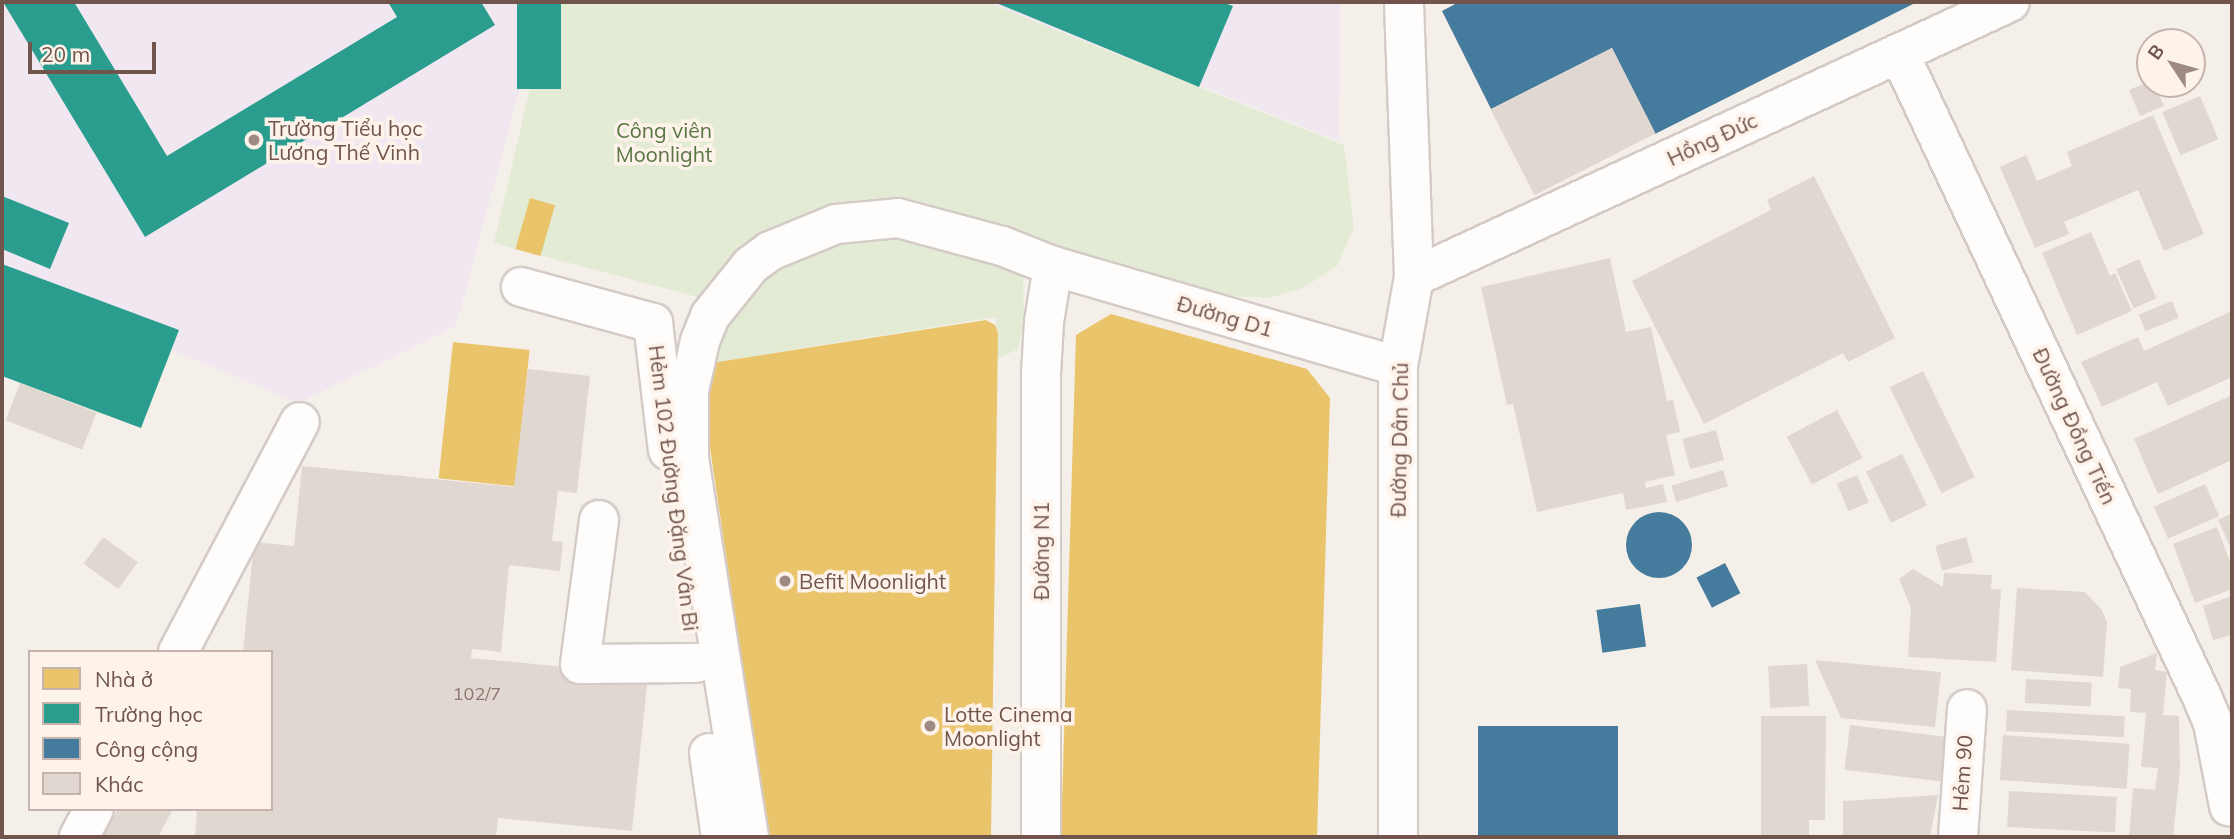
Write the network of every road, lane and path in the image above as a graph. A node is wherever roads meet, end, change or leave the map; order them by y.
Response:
1 (1404, 2) edge
2 (2010, 2) edge
3 (1899, 53) junction
4 (1053, 266) junction
5 (1414, 277) junction
6 (521, 288) dead end
7 (1398, 366) junction
8 (300, 422) dead end
9 (599, 520) dead end
10 (179, 650) edge
11 (696, 663) junction
12 (1967, 709) dead end
13 (2229, 806) dead end
14 (93, 811) edge
15 (79, 837) edge
16 (721, 837) edge
17 (749, 837) edge
18 (1041, 837) edge
19 (1398, 837) edge
20 (1958, 837) edge

1 - 5 street, Đường Dân Chủ
2 - 3 street, Hồng Đức
3 - 5 street, Hồng Đức
3 - 13 street, Đường Đồng Tiến
4 - 7 street, Đường D1
4 - 17 street, Đường D1
4 - 18 street, Đường N1
5 - 7 street, Đường Dân Chủ
6 - 11 street, Hẻm 102 Đường Đặng Vân Bi
7 - 19 street, Đường Dân Chủ
8 - 10 street
9 - 11 street, Hẻm 102 Đường Đặng Vân Bi
11 - 16 street, Hẻm 102 Đường Đặng Vân Bi
12 - 20 street, Hẻm 90
14 - 15 street

